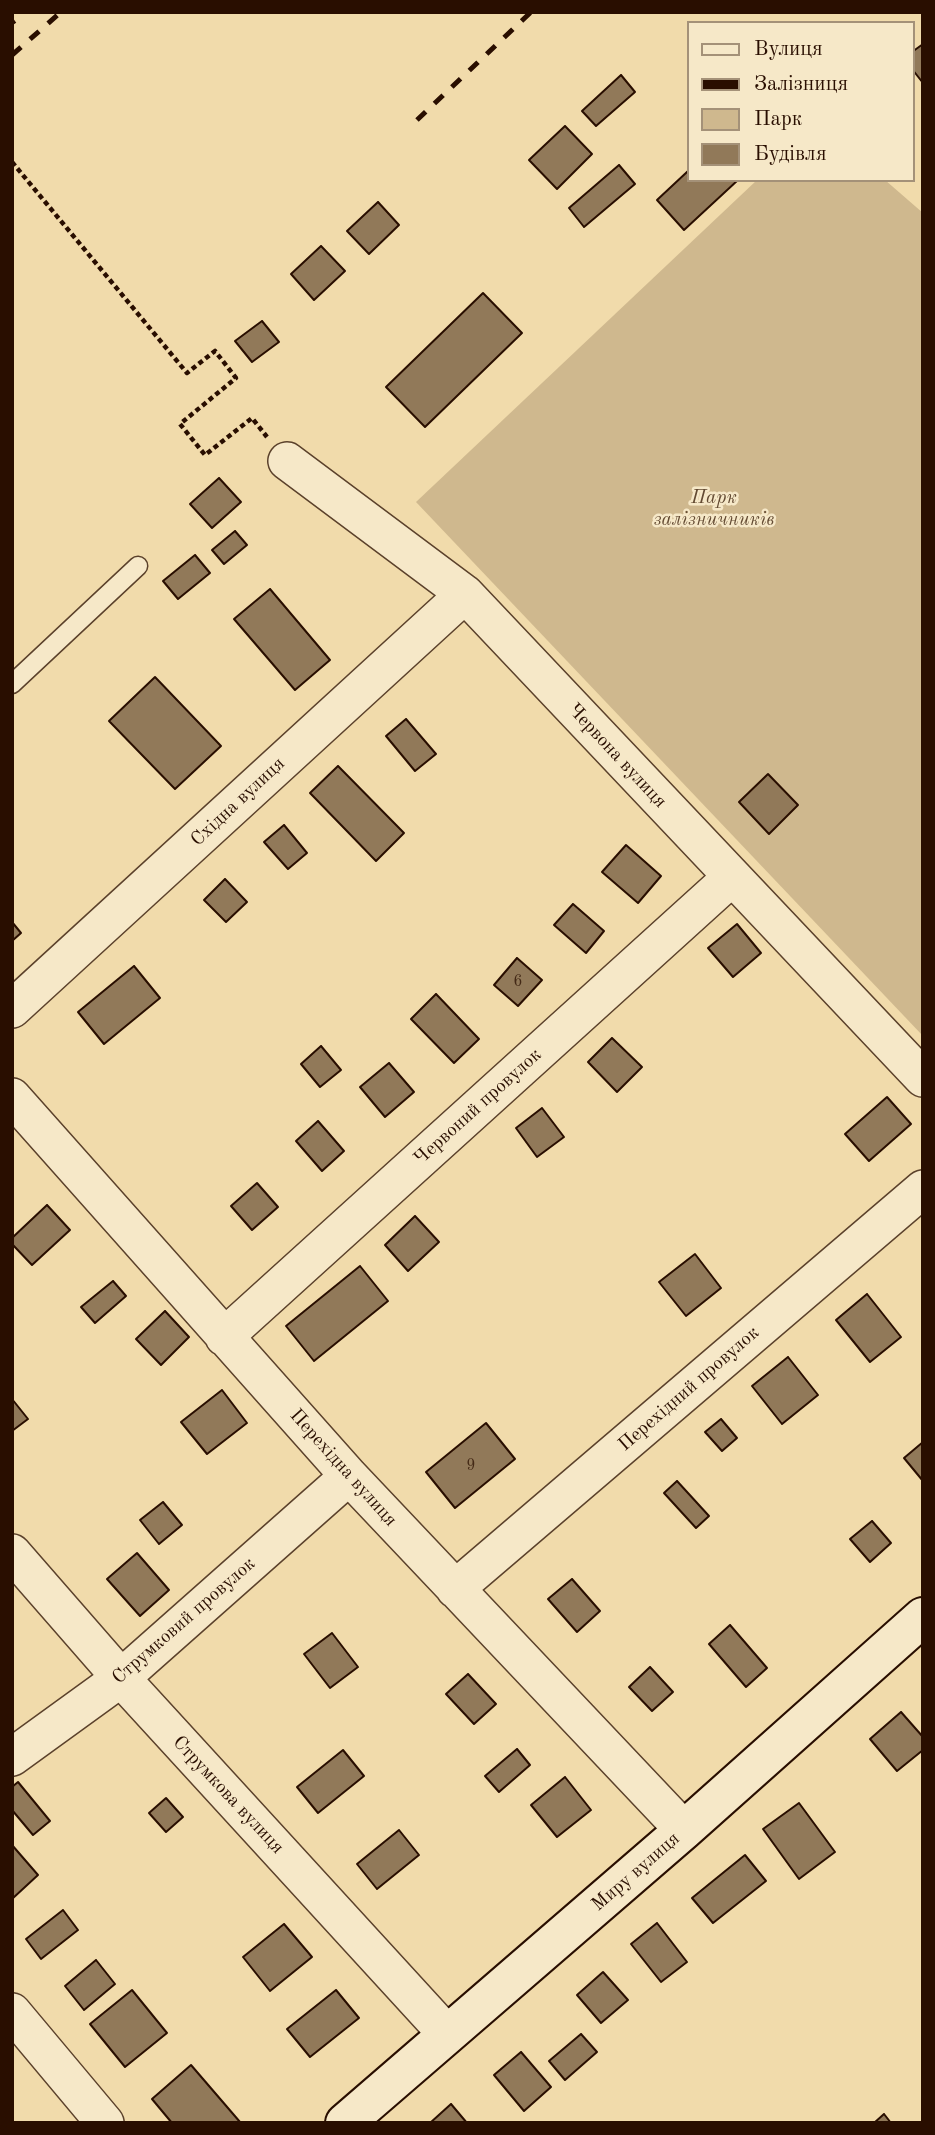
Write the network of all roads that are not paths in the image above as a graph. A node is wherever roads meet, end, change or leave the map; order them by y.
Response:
1 (287, 461) road end
2 (138, 566) dead end
3 (464, 594) junction
4 (12, 684) edge
5 (732, 877) junction
6 (12, 1010) edge
7 (923, 1078) edge
8 (12, 1097) edge
9 (923, 1188) edge
10 (225, 1337) junction
11 (349, 1476) junction
12 (12, 1553) edge
13 (454, 1589) junction
14 (923, 1617) edge
15 (121, 1678) junction
16 (12, 1757) edge
17 (684, 1830) junction
18 (12, 2012) edge
19 (447, 2034) junction
20 (104, 2123) edge
21 (345, 2123) edge

1 - 3 street, Червона вулиця
2 - 4 lane
3 - 5 street, Червона вулиця
3 - 6 street, Східна вулиця
5 - 7 street, Червона вулиця
5 - 10 street, Червоний провулок
8 - 10 street, Перехідна вулиця
9 - 13 street, Перехідний провулок
10 - 11 street, Перехідна вулиця
11 - 13 street, Перехідна вулиця
11 - 15 street, Струмковий провулок
12 - 15 street, Струмкова вулиця
13 - 17 street, Перехідна вулиця
14 - 17 main road, Миру вулиця
15 - 16 street, Струмковий провулок
15 - 19 street, Струмкова вулиця
17 - 19 main road, Миру вулиця
18 - 20 street
19 - 21 main road, Миру вулиця

